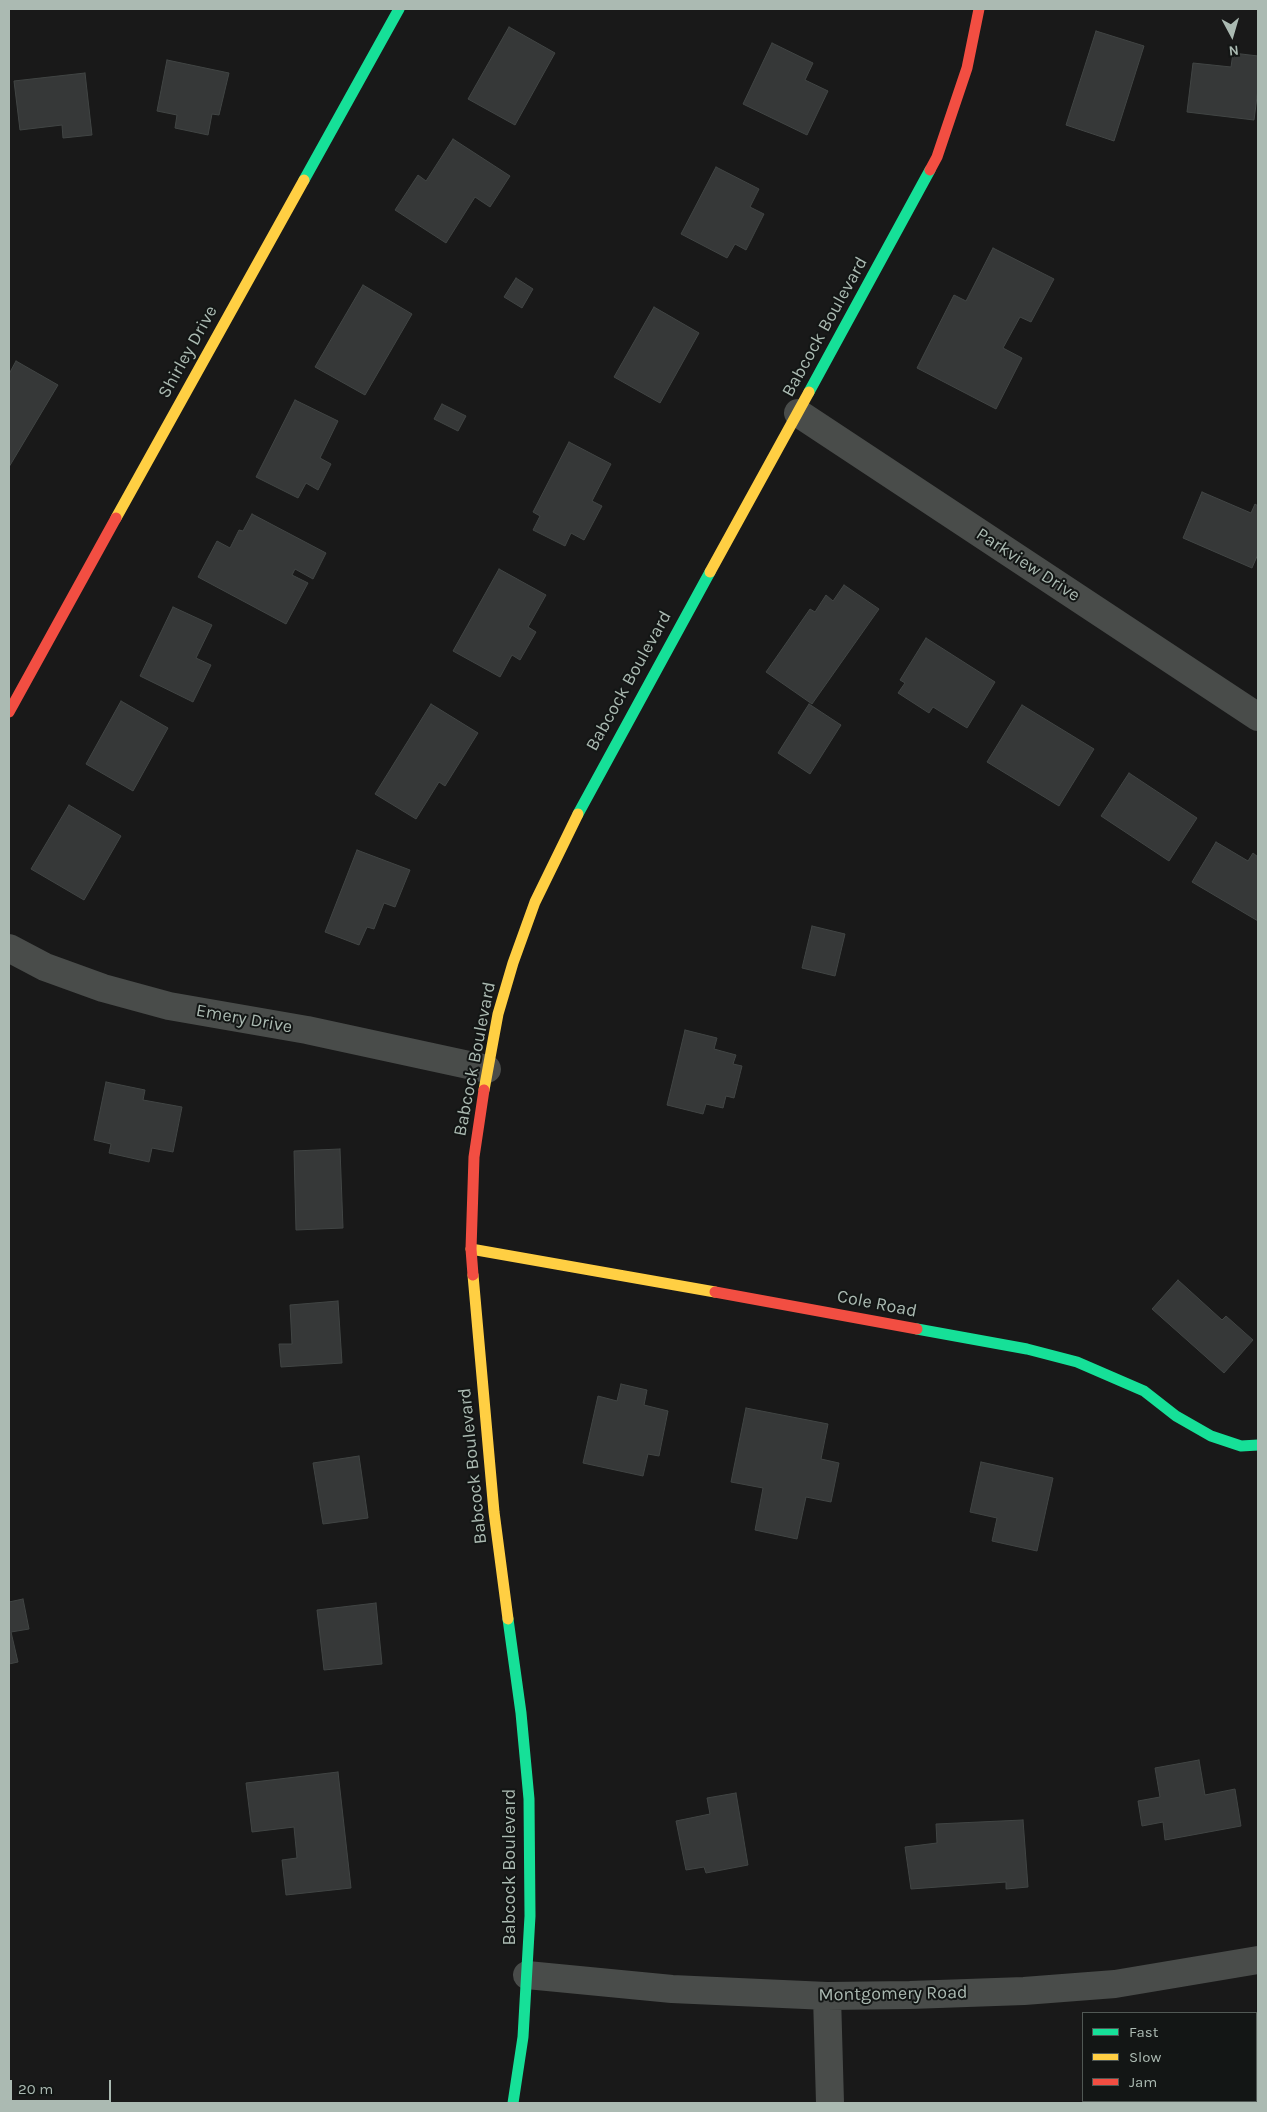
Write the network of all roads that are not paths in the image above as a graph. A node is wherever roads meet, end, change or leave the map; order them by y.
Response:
1 (399, 9) edge
2 (979, 9) edge
3 (798, 413) junction
4 (9, 712) edge
5 (1258, 717) edge
6 (9, 948) edge
7 (487, 1069) junction
8 (471, 1249) junction
9 (1258, 1445) edge
10 (1258, 1960) edge
11 (527, 1975) junction
12 (827, 1996) junction
13 (513, 2103) edge
14 (830, 2103) edge

1 - 4 main road, Shirley Drive
2 - 3 main road, Babcock Boulevard
3 - 5 street, Parkview Drive
3 - 7 main road, Babcock Boulevard
6 - 7 street, Emery Drive
7 - 8 main road, Babcock Boulevard
8 - 9 main road, Cole Road
8 - 11 main road, Babcock Boulevard
10 - 12 street, Montgomery Road
11 - 12 street, Montgomery Road
11 - 13 main road, Babcock Boulevard
12 - 14 street

